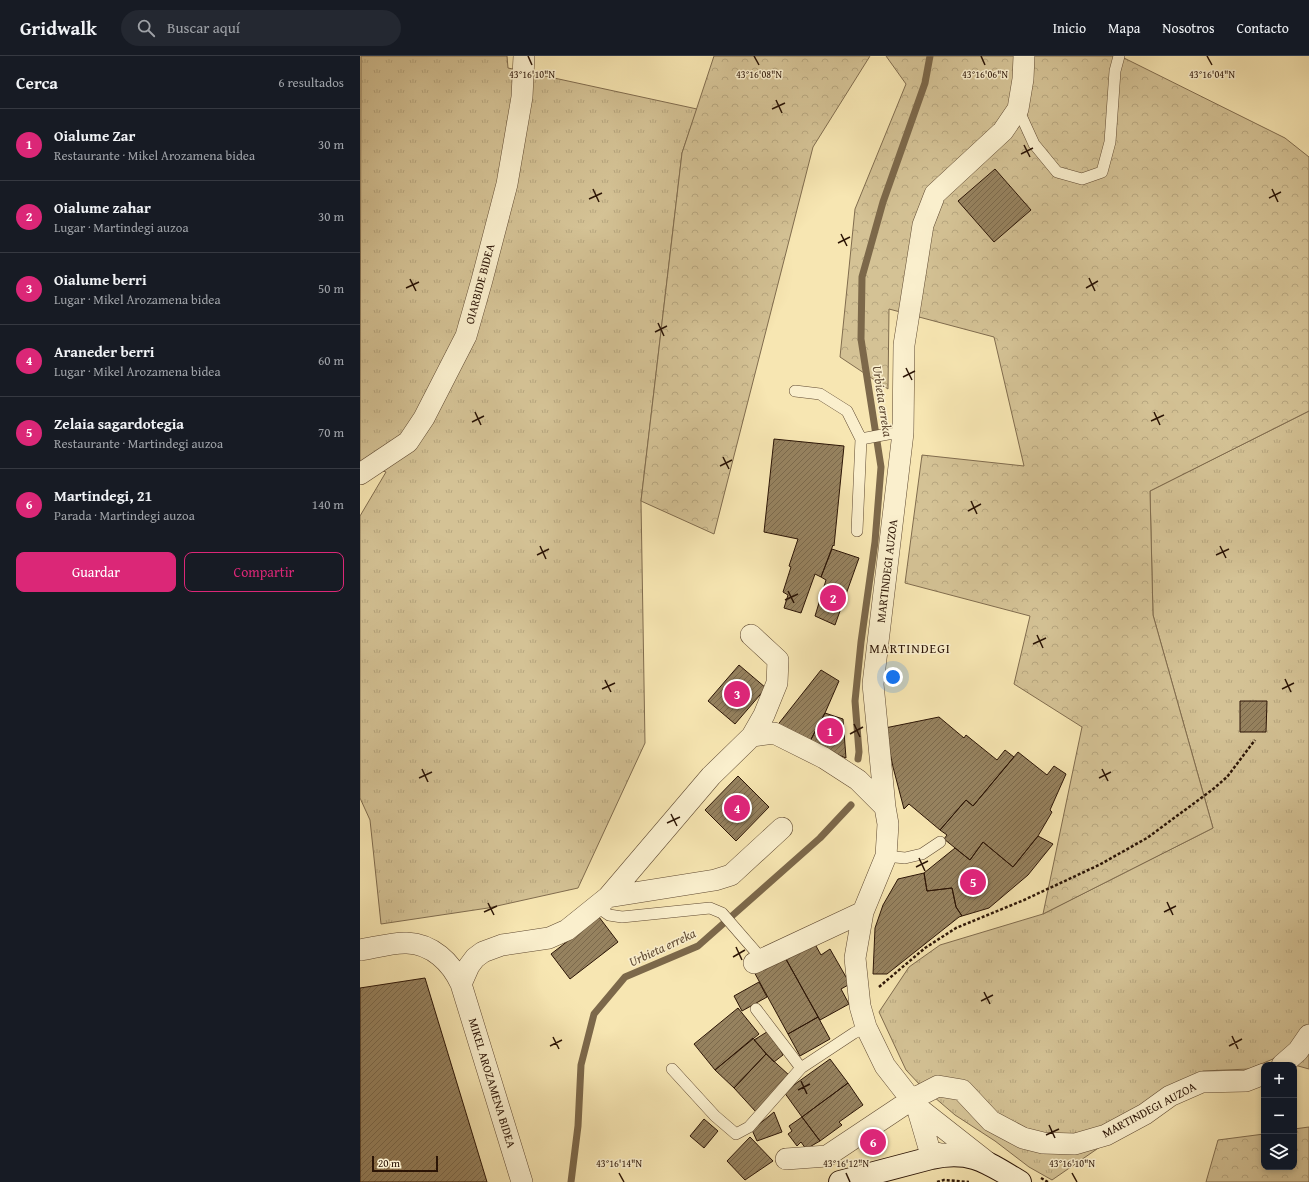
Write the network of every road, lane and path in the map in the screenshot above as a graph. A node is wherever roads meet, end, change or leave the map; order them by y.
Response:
1 (524, 56) edge
2 (1024, 56) edge
3 (1119, 56) edge
4 (1018, 109) junction
5 (795, 390) dead end
6 (896, 434) junction
7 (863, 439) junction
8 (360, 474) edge
9 (857, 531) dead end
10 (751, 635) dead end
11 (752, 736) junction
12 (1255, 740) dead end
13 (885, 807) junction
14 (782, 828) dead end
15 (940, 842) dead end
16 (886, 856) junction
17 (602, 901) junction
18 (863, 912) junction
19 (360, 950) edge
20 (758, 961) joint
21 (462, 984) junction
22 (860, 1006) junction
23 (756, 1009) dead end
24 (866, 1027) junction
25 (1309, 1035) edge
26 (1285, 1062) edge
27 (800, 1068) junction
28 (672, 1069) dead end
29 (1261, 1075) edge
30 (914, 1104) junction
31 (921, 1152) junction
32 (786, 1159) dead end
33 (987, 1162) junction
34 (1030, 1180) edge
35 (522, 1182) edge
36 (840, 1182) edge
37 (937, 1182) edge
38 (968, 1182) edge
39 (1048, 1182) edge

1 - 8 street, OIARBIDE BIDEA
2 - 4 street, MARTINDEGI AUZOA
3 - 4 lane
4 - 6 street, MARTINDEGI AUZOA
5 - 7 lane
6 - 7 lane
6 - 13 street, MARTINDEGI AUZOA
7 - 9 lane
10 - 11 street
11 - 13 street
11 - 17 street
12 - 22 path
13 - 16 street, MARTINDEGI AUZOA
14 - 17 street
15 - 16 lane
16 - 18 street, MARTINDEGI AUZOA
17 - 20 lane
17 - 21 street
18 - 20 street
18 - 22 street, MARTINDEGI AUZOA
19 - 21 street, MIKEL AROZAMENA BIDEA
21 - 35 street, MIKEL AROZAMENA BIDEA
22 - 24 street, MARTINDEGI AUZOA
23 - 27 lane
24 - 27 lane
24 - 30 street, MARTINDEGI AUZOA
25 - 26 street
27 - 28 lane
29 - 30 street, MARTINDEGI AUZOA
30 - 31 street, MARTINDEGI AUZOA
30 - 32 street
30 - 33 street, MARTINDEGI AUZOA
31 - 33 main road
31 - 36 main road
33 - 34 main road
34 - 39 path
37 - 38 path

